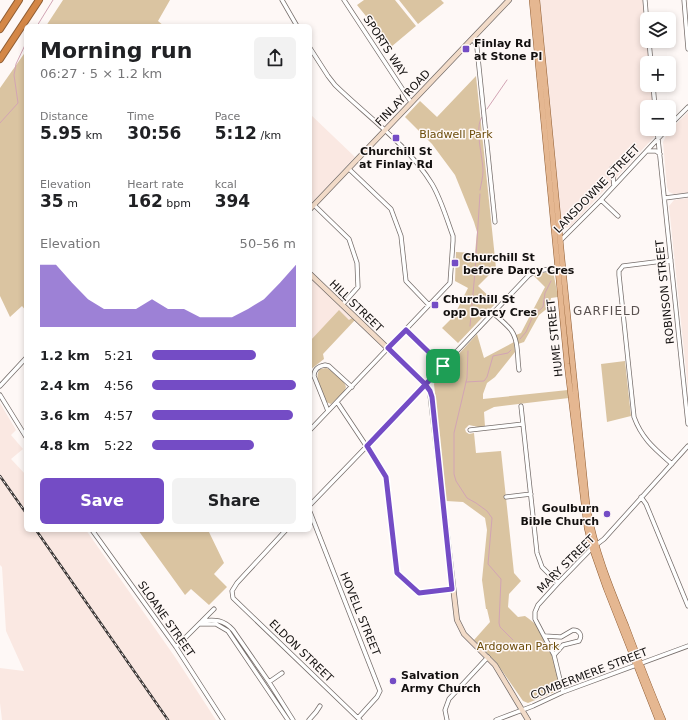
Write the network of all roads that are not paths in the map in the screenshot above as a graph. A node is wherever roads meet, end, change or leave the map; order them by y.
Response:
1 (19, 0) edge
2 (39, 0) edge
3 (282, 0) edge
4 (344, 0) edge
5 (509, 0) edge
6 (529, 0) edge
7 (537, 0) edge
8 (645, 0) edge
9 (684, 0) edge
10 (533, 3) edge
11 (686, 8) edge
12 (646, 12) edge
13 (296, 24) edge
14 (0, 29) edge
15 (472, 39) junction
16 (688, 49) edge
17 (312, 51) edge
18 (0, 58) edge
19 (411, 102) junction
20 (688, 107) edge
21 (676, 119) edge
22 (384, 131) junction
23 (658, 138) joint
24 (646, 152) junction
25 (661, 159) junction
26 (612, 168) dead end
27 (349, 169) junction
28 (614, 186) junction
29 (688, 195) edge
30 (665, 198) junction
31 (601, 200) junction
32 (312, 207) edge
33 (618, 216) dead end
34 (495, 222) dead end
35 (557, 241) junction
36 (671, 260) junction
37 (558, 268) junction
38 (312, 276) edge
39 (342, 305) junction
40 (429, 305) junction
41 (493, 313) junction
42 (406, 330) junction
43 (388, 348) junction
44 (24, 360) edge
45 (443, 366) junction
46 (519, 370) dead end
47 (425, 384) junction
48 (0, 386) edge
49 (352, 387) junction
50 (0, 395) edge
51 (337, 402) junction
52 (521, 406) dead end
53 (328, 411) junction
54 (523, 424) junction
55 (688, 424) edge
56 (312, 428) edge
57 (470, 430) dead end
58 (24, 434) edge
59 (367, 446) junction
60 (688, 446) edge
61 (672, 464) junction
62 (531, 494) junction
63 (506, 497) dead end
64 (641, 497) junction
65 (312, 503) edge
66 (312, 517) edge
67 (93, 532) edge
68 (284, 532) edge
69 (594, 547) junction
70 (558, 583) junction
71 (452, 589) junction
72 (688, 606) edge
73 (214, 609) dead end
74 (200, 623) junction
75 (545, 636) junction
76 (688, 646) edge
77 (176, 648) junction
78 (554, 655) junction
79 (488, 657) junction
80 (639, 665) junction
81 (282, 673) dead end
82 (269, 682) junction
83 (563, 692) junction
84 (320, 706) dead end
85 (522, 710) junction
86 (359, 719) edge
87 (223, 720) edge
88 (288, 720) edge
89 (293, 720) edge
90 (309, 720) edge
91 (447, 720) edge
92 (496, 720) edge
93 (528, 720) edge
94 (658, 720) edge
95 (663, 720) edge

1 - 14 highway
2 - 18 highway
3 - 13 street
4 - 19 street, SPORTS WAY
5 - 15 street, FINLAY ROAD
6 - 10 street
7 - 35 main road, HUME STREET
8 - 12 street
9 - 11 street
10 - 35 main road, HUME STREET
11 - 16 street
15 - 19 street, FINLAY ROAD
15 - 34 street
17 - 22 street
19 - 22 street, FINLAY ROAD
20 - 21 street
22 - 27 street, FINLAY ROAD
22 - 40 street
23 - 24 street, LANSDOWNE STREET
23 - 25 street, ROBINSON STREET
24 - 25 street
24 - 28 street, LANSDOWNE STREET
25 - 30 street, ROBINSON STREET
26 - 28 street
27 - 32 street, FINLAY ROAD
27 - 40 street
28 - 31 street, LANSDOWNE STREET
29 - 30 street
30 - 36 street, ROBINSON STREET
31 - 33 street
31 - 35 street, LANSDOWNE STREET
32 - 39 street
35 - 37 main road, HUME STREET
35 - 69 main road, HUME STREET
36 - 55 street, ROBINSON STREET
36 - 61 street
37 - 41 street
37 - 69 main road, HUME STREET
38 - 39 street, HILL STREET
39 - 43 street, HILL STREET
40 - 42 street
41 - 45 street
41 - 46 street
42 - 43 street
42 - 45 street
43 - 47 street, HILL STREET
43 - 49 street
44 - 48 street
45 - 47 street
47 - 59 street
47 - 71 street
49 - 51 street
49 - 53 street
50 - 58 street
51 - 53 street
51 - 59 street
52 - 54 street
53 - 56 street
54 - 57 street
54 - 62 street
59 - 65 street
59 - 71 street
60 - 61 street, MARY STREET
61 - 64 street, MARY STREET
62 - 63 street
62 - 70 street
64 - 69 street, MARY STREET
64 - 72 street
66 - 86 street, HOVELL STREET
67 - 77 street, SLOANE STREET
68 - 86 street, ELDON STREET
69 - 70 street, MARY STREET
69 - 80 main road, HUME STREET
70 - 75 street, MARY STREET
71 - 79 street
73 - 74 street
74 - 77 street
74 - 82 street
74 - 88 street
75 - 78 street
75 - 78 street
76 - 80 street, COMBERMERE STREET
77 - 87 street, SLOANE STREET
78 - 83 street
79 - 85 street
79 - 91 street
80 - 83 street, COMBERMERE STREET
80 - 94 main road
80 - 95 main road
81 - 82 street
82 - 89 street
83 - 85 street, COMBERMERE STREET
84 - 90 street
85 - 92 street, COMBERMERE STREET
85 - 93 street

